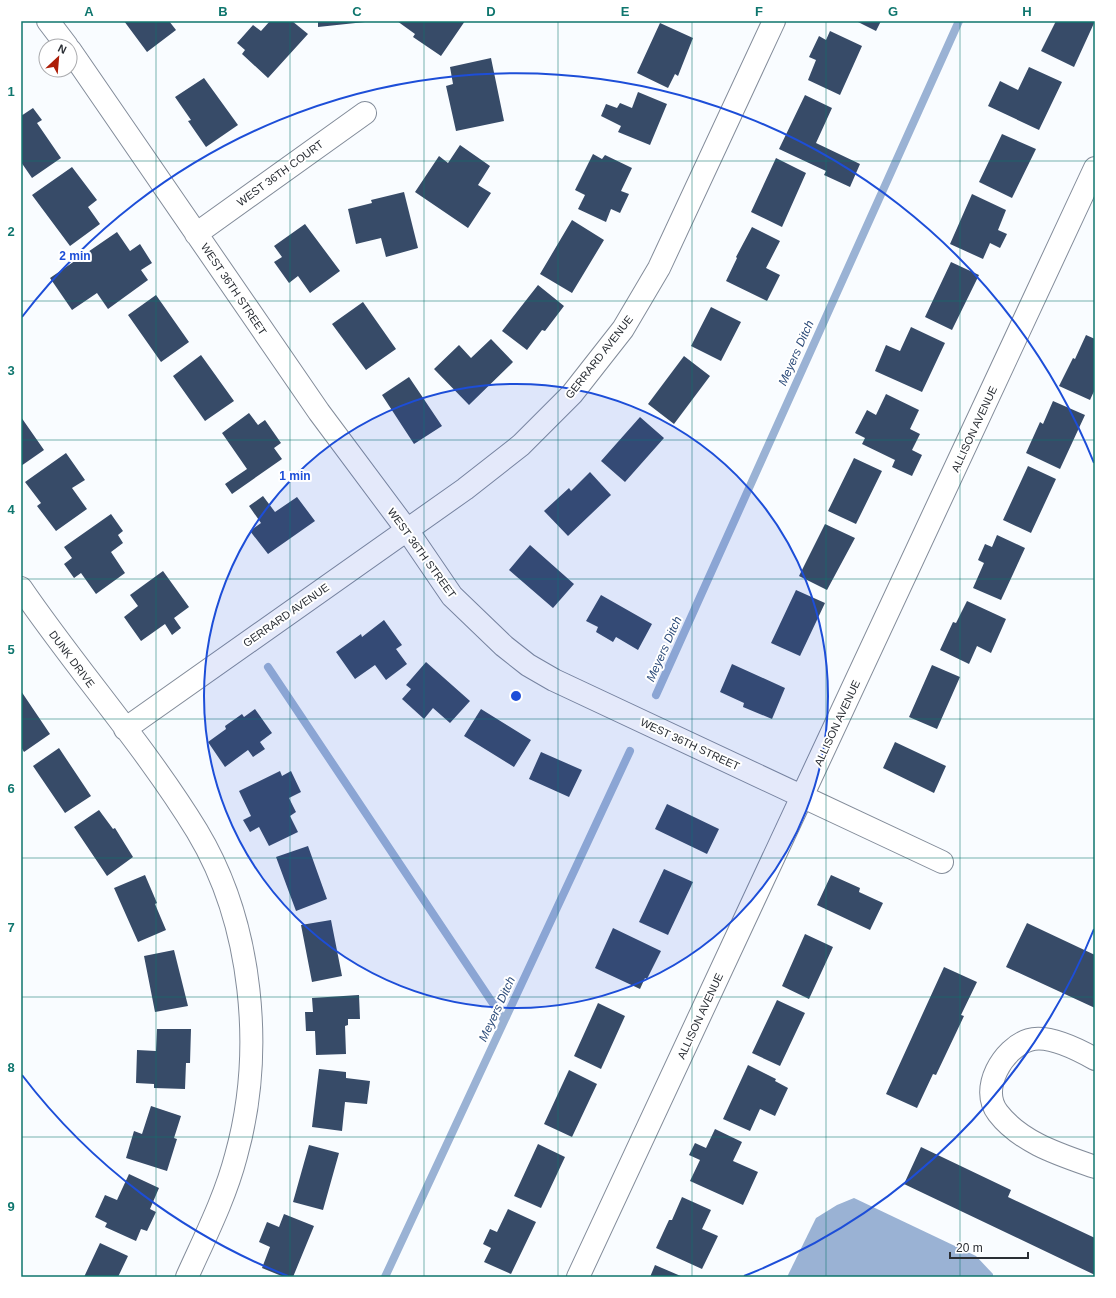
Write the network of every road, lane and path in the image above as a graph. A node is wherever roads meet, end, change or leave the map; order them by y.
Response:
1 (48, 21) edge
2 (774, 21) edge
3 (61, 38) edge
4 (78, 62) edge
5 (365, 113) dead end
6 (1095, 168) edge
7 (196, 234) junction
8 (407, 530) junction
9 (21, 588) edge
10 (125, 729) junction
11 (803, 797) junction
12 (942, 862) dead end
13 (1095, 1059) edge
14 (1095, 1167) edge
15 (187, 1277) edge
16 (578, 1277) edge

1 - 3 street
2 - 8 street, GERRARD AVENUE
4 - 7 street, WEST 36TH STREET
5 - 7 street, WEST 36TH COURT
6 - 11 street, ALLISON AVENUE
7 - 8 street, WEST 36TH STREET
8 - 10 street, GERRARD AVENUE
8 - 11 street, WEST 36TH STREET
9 - 10 street, DUNK DRIVE
10 - 15 street
11 - 12 street, WEST 36TH STREET
11 - 16 street, ALLISON AVENUE
13 - 14 street

